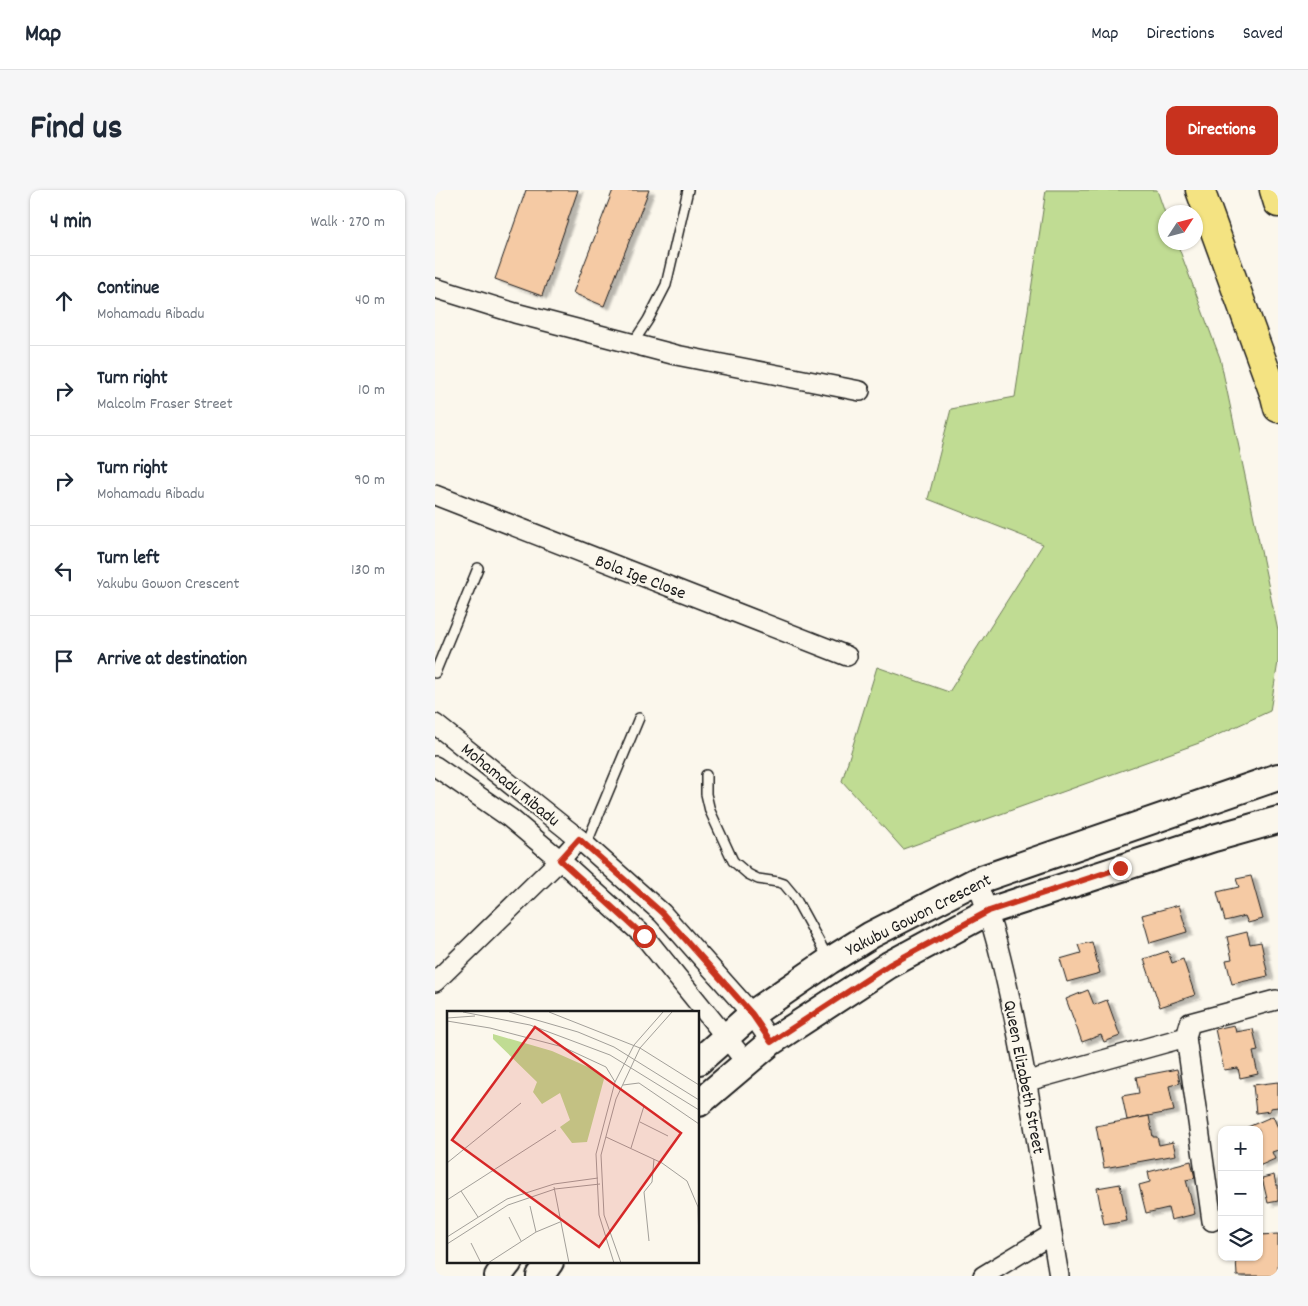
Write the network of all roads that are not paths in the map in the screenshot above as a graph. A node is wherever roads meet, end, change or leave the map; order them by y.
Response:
1 (688, 190) edge
2 (1200, 190) edge
3 (1274, 190) edge
4 (1278, 203) edge
5 (435, 288) edge
6 (633, 343) junction
7 (859, 392) dead end
8 (1278, 408) edge
9 (435, 496) edge
10 (477, 568) dead end
11 (847, 656) dead end
12 (435, 673) edge
13 (639, 718) dead end
14 (435, 724) edge
15 (435, 766) edge
16 (706, 776) dead end
17 (1278, 777) edge
18 (1278, 820) edge
19 (582, 842) junction
20 (560, 860) junction
21 (976, 881) junction
22 (989, 911) junction
23 (829, 961) junction
24 (435, 982) edge
25 (1276, 1000) dead end
26 (752, 1014) junction
27 (726, 1036) junction
28 (1186, 1036) junction
29 (771, 1042) junction
30 (700, 1060) edge
31 (746, 1062) junction
32 (1028, 1081) junction
33 (700, 1102) edge
34 (1212, 1221) dead end
35 (1052, 1234) junction
36 (507, 1264) edge
37 (549, 1264) edge
38 (498, 1276) edge
39 (540, 1276) edge
40 (983, 1276) edge
41 (1059, 1276) edge

1 - 6 lane
2 - 8 main road
3 - 4 main road
5 - 6 street
6 - 7 street
9 - 11 street, Bola Ige Close
10 - 12 lane
13 - 19 lane
14 - 19 street, Mohamadu Ribadu
15 - 20 street, Mohamadu Ribadu
16 - 23 lane
17 - 21 main road, Yakubu Gowon Crescent
18 - 22 main road, Yakubu Gowon Crescent
19 - 20 street
19 - 26 street, Mohamadu Ribadu
20 - 24 street
20 - 27 street, Mohamadu Ribadu
21 - 22 street, Queen Elizabeth Street
21 - 23 main road, Yakubu Gowon Crescent
22 - 29 main road, Yakubu Gowon Crescent
22 - 32 street, Queen Elizabeth Street
23 - 26 main road, Yakubu Gowon Crescent
25 - 28 street
26 - 27 main road, Yakubu Gowon Crescent
26 - 29 street, Mohamadu Ribadu
27 - 30 main road, Yakubu Gowon Crescent
27 - 31 street, Mohamadu Ribadu
28 - 32 street
28 - 34 street
29 - 31 main road, Yakubu Gowon Crescent
31 - 33 main road, Yakubu Gowon Crescent
32 - 35 street, Queen Elizabeth Street
35 - 40 street
35 - 41 street, Queen Elizabeth Street
36 - 38 main road
37 - 39 main road

